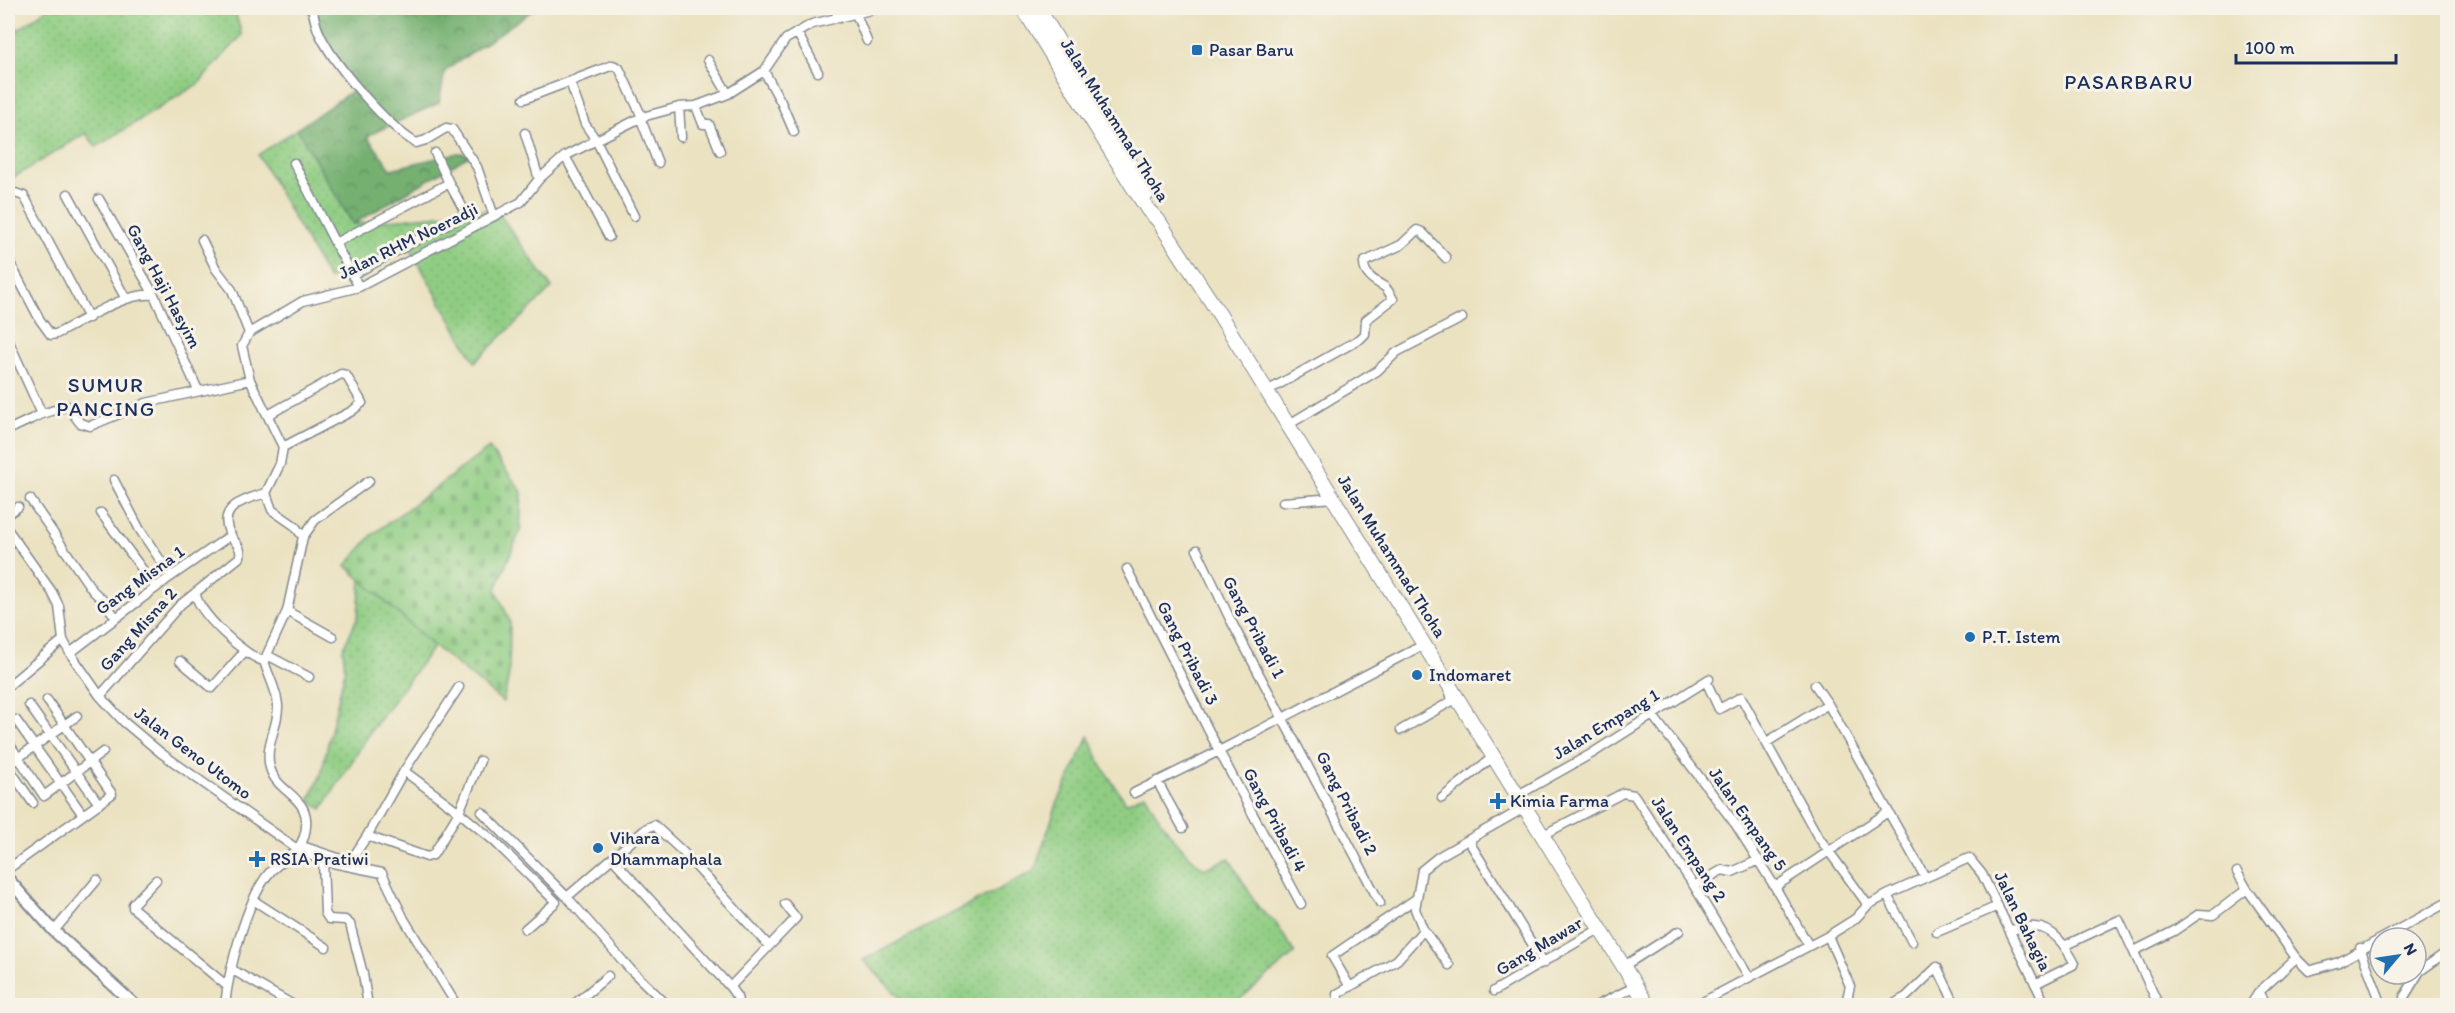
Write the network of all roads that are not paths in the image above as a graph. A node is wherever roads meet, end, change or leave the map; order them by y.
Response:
1 (312, 8) edge
2 (834, 8) edge
3 (879, 8) edge
4 (1023, 8) edge
5 (1038, 8) edge
6 (856, 14) junction
7 (839, 18) junction
8 (797, 32) junction
9 (867, 41) dead end
10 (708, 60) dead end
11 (764, 71) junction
12 (818, 72) dead end
13 (570, 82) junction
14 (728, 94) junction
15 (524, 99) dead end
16 (696, 106) junction
17 (679, 107) junction
18 (641, 117) junction
19 (794, 132) dead end
20 (525, 133) dead end
21 (681, 137) dead end
22 (596, 140) junction
23 (720, 151) dead end
24 (435, 153) dead end
25 (565, 156) junction
26 (294, 162) dead end
27 (658, 163) dead end
28 (538, 179) junction
29 (449, 183) junction
30 (68, 194) dead end
31 (8, 196) edge
32 (99, 199) dead end
33 (494, 216) junction
34 (634, 216) dead end
35 (1158, 220) junction
36 (609, 237) dead end
37 (202, 240) dead end
38 (335, 243) junction
39 (1446, 258) dead end
40 (8, 260) edge
41 (354, 274) junction
42 (359, 287) junction
43 (154, 296) junction
44 (126, 298) junction
45 (89, 318) junction
46 (1462, 318) dead end
47 (249, 333) junction
48 (8, 340) edge
49 (250, 380) junction
50 (198, 390) junction
51 (1267, 392) junction
52 (42, 414) junction
53 (268, 415) junction
54 (1288, 425) junction
55 (8, 430) edge
56 (283, 447) junction
57 (114, 480) dead end
58 (369, 481) dead end
59 (266, 493) junction
60 (1334, 498) junction
61 (30, 499) dead end
62 (1283, 502) dead end
63 (18, 507) dead end
64 (101, 513) dead end
65 (8, 514) edge
66 (8, 530) edge
67 (231, 535) junction
68 (303, 537) junction
69 (1197, 550) dead end
70 (1127, 569) dead end
71 (171, 576) junction
72 (156, 588) junction
73 (196, 592) junction
74 (287, 611) junction
75 (116, 618) junction
76 (333, 637) dead end
77 (63, 640) junction
78 (1425, 644) junction
79 (245, 651) junction
80 (70, 653) junction
81 (265, 658) junction
82 (180, 661) dead end
83 (309, 677) dead end
84 (1815, 685) dead end
85 (8, 686) edge
86 (459, 687) dead end
87 (1453, 689) junction
88 (100, 696) junction
89 (47, 700) dead end
90 (1828, 704) junction
91 (29, 705) dead end
92 (77, 716) dead end
93 (1653, 716) junction
94 (1284, 718) junction
95 (16, 720) dead end
96 (64, 725) junction
97 (1401, 730) dead end
98 (51, 735) junction
99 (8, 742) edge
100 (1767, 742) junction
101 (35, 746) junction
102 (1220, 751) junction
103 (103, 752) dead end
104 (1494, 756) junction
105 (18, 758) junction
106 (480, 761) dead end
107 (90, 762) junction
108 (8, 766) edge
109 (404, 771) junction
110 (76, 772) junction
111 (1157, 782) junction
112 (62, 783) junction
113 (1134, 793) dead end
114 (1518, 795) junction
115 (1442, 798) dead end
116 (33, 804) dead end
117 (99, 804) junction
118 (1526, 807) junction
119 (459, 812) junction
120 (482, 812) dead end
121 (1888, 812) junction
122 (83, 815) junction
123 (1183, 828) dead end
124 (1543, 835) junction
125 (367, 837) junction
126 (1471, 840) junction
127 (503, 841) junction
128 (298, 847) junction
129 (1829, 849) junction
130 (612, 858) junction
131 (1759, 860) junction
132 (323, 861) junction
133 (336, 861) junction
134 (349, 864) junction
135 (8, 869) edge
136 (2237, 872) dead end
137 (1925, 877) junction
138 (8, 879) edge
139 (97, 880) dead end
140 (156, 880) dead end
141 (1694, 886) junction
142 (1775, 887) junction
143 (2247, 890) junction
144 (1887, 894) junction
145 (565, 895) junction
146 (1417, 898) junction
147 (253, 900) junction
148 (556, 902) junction
149 (2448, 902) edge
150 (1380, 903) dead end
151 (785, 904) dead end
152 (1301, 904) dead end
153 (1868, 905) junction
154 (1998, 906) junction
155 (1601, 928) junction
156 (525, 929) dead end
157 (1423, 929) junction
158 (2010, 930) junction
159 (54, 931) junction
160 (1679, 931) dead end
161 (1937, 932) dead end
162 (1828, 936) junction
163 (1912, 942) dead end
164 (2066, 945) junction
165 (769, 946) junction
166 (1809, 946) junction
167 (326, 947) dead end
168 (2360, 948) junction
169 (2134, 951) junction
170 (2448, 951) edge
171 (2296, 958) junction
172 (1544, 963) junction
173 (1449, 965) dead end
174 (1624, 966) junction
175 (231, 969) junction
176 (608, 976) dead end
177 (1749, 977) junction
178 (2036, 984) junction
179 (226, 986) junction
180 (1636, 986) junction
181 (730, 987) junction
182 (1350, 987) junction
183 (1494, 991) dead end
184 (2259, 992) junction
185 (136, 1005) edge
186 (225, 1005) edge
187 (295, 1005) edge
188 (368, 1005) edge
189 (457, 1005) edge
190 (572, 1005) edge
191 (668, 1005) edge
192 (739, 1005) edge
193 (1340, 1005) edge
194 (1596, 1005) edge
195 (1648, 1005) edge
196 (1695, 1005) edge
197 (1850, 1005) edge
198 (1890, 1005) edge
199 (1956, 1005) edge
200 (2046, 1005) edge
201 (2158, 1005) edge
202 (2250, 1005) edge
203 (2268, 1005) edge
204 (2377, 1005) edge
205 (2406, 1005) edge

1 - 33 street
2 - 7 street
3 - 6 street, Jalan RHM Noeradji
4 - 35 main road, Jalan Muhammad Thoha
5 - 35 main road, Jalan Muhammad Thoha
6 - 7 street, Jalan RHM Noeradji
6 - 9 street
7 - 8 street, Jalan RHM Noeradji
8 - 11 street, Jalan RHM Noeradji
8 - 12 street
10 - 14 street
11 - 14 street, Jalan RHM Noeradji
11 - 19 street
13 - 15 street
13 - 18 street
13 - 22 street
14 - 16 street, Jalan RHM Noeradji
16 - 17 street, Jalan RHM Noeradji
16 - 23 street
17 - 18 street, Jalan RHM Noeradji
17 - 21 street
18 - 22 street, Jalan RHM Noeradji
18 - 27 street
20 - 28 street
22 - 25 street, Jalan RHM Noeradji
22 - 34 street
24 - 29 street
25 - 28 street, Jalan RHM Noeradji
25 - 36 street
26 - 38 street
28 - 33 street, Jalan RHM Noeradji
29 - 38 street
29 - 41 street
30 - 44 street
31 - 45 street
32 - 43 street, Gang Haji Hasyim
33 - 42 street, Jalan RHM Noeradji
35 - 51 main road, Jalan Muhammad Thoha
37 - 47 street
38 - 41 street
39 - 51 street
40 - 45 street
41 - 42 street
42 - 47 street, Jalan RHM Noeradji
43 - 44 street
43 - 50 street, Gang Haji Hasyim
44 - 45 street
46 - 54 street
47 - 49 street
48 - 52 street
49 - 50 street
49 - 53 street
50 - 52 street
51 - 54 main road, Jalan Muhammad Thoha
52 - 55 street
53 - 56 street
53 - 56 street
54 - 60 main road, Jalan Muhammad Thoha
56 - 59 street
57 - 71 street
58 - 68 street
59 - 67 street
59 - 68 street
60 - 62 street
60 - 78 main road, Jalan Muhammad Thoha
61 - 75 street
63 - 65 street
64 - 72 street
66 - 77 street
67 - 71 street, Gang Misna 1
67 - 73 street, Gang Misna 2
68 - 74 street
69 - 94 street, Gang Pribadi 1
70 - 102 street, Gang Pribadi 3
71 - 72 street, Gang Misna 1
72 - 75 street, Gang Misna 1
73 - 79 street
73 - 88 street, Gang Misna 2
74 - 76 street
74 - 81 street
75 - 80 street, Gang Misna 1
77 - 80 street, Jalan Geno Utomo
77 - 85 street
78 - 87 main road, Jalan Muhammad Thoha
78 - 94 street
79 - 81 street
79 - 82 street
80 - 88 street, Jalan Geno Utomo
81 - 83 street
81 - 128 street
84 - 90 street
86 - 109 street
87 - 97 street
87 - 104 main road, Jalan Muhammad Thoha
88 - 128 street, Jalan Geno Utomo
89 - 96 street
90 - 100 street
90 - 121 street
91 - 98 street
92 - 96 street
93 - 100 street, Jalan Empang 1
93 - 114 street, Jalan Empang 1
93 - 131 street, Jalan Empang 5
94 - 102 street
94 - 150 street, Gang Pribadi 2
95 - 101 street
96 - 98 street
96 - 107 street
98 - 101 street
98 - 110 street
99 - 105 street
100 - 129 street
101 - 105 street
101 - 112 street
102 - 111 street
102 - 152 street, Gang Pribadi 4
103 - 107 street
104 - 114 main road, Jalan Muhammad Thoha
104 - 115 street
105 - 108 street
105 - 112 street
106 - 119 street
107 - 110 street
107 - 117 street
108 - 116 street
109 - 119 street
109 - 125 street
110 - 112 street
110 - 117 street
111 - 113 street
111 - 123 street
112 - 122 street
114 - 118 main road, Jalan Muhammad Thoha
117 - 122 street
118 - 124 main road, Jalan Muhammad Thoha
118 - 126 street
119 - 125 street
119 - 127 street
120 - 127 street
121 - 129 street
121 - 137 street
122 - 135 street
124 - 141 street, Jalan Empang 2
124 - 155 main road, Jalan Muhammad Thoha
125 - 134 street
126 - 146 street
126 - 172 street
127 - 145 street
127 - 148 street
128 - 132 street
128 - 133 street
128 - 147 street
129 - 142 street
129 - 153 street
130 - 145 street
130 - 165 street
130 - 181 street
131 - 141 street
131 - 142 street, Jalan Empang 5
132 - 133 street
132 - 188 street
133 - 134 street
134 - 189 street
136 - 143 street
137 - 144 street, Jalan Bahagia
137 - 154 street, Jalan Bahagia
138 - 159 street
139 - 159 street
140 - 179 street
141 - 177 street, Jalan Empang 2
142 - 166 street, Jalan Empang 5
143 - 169 street
143 - 171 street
144 - 153 street, Jalan Bahagia
144 - 163 street
145 - 148 street
145 - 191 street
146 - 157 street
146 - 182 street
147 - 167 street
147 - 175 street
148 - 156 street
149 - 168 street
151 - 165 street
153 - 162 street, Jalan Bahagia
154 - 158 street, Jalan Bahagia
154 - 161 street
155 - 172 street, Gang Mawar
155 - 174 main road, Jalan Muhammad Thoha
157 - 173 street
157 - 182 street
158 - 164 street
158 - 178 street, Jalan Bahagia
159 - 185 street
160 - 174 street
162 - 166 street, Jalan Bahagia
162 - 197 street
164 - 169 street
164 - 178 street
165 - 181 street
166 - 177 street, Jalan Bahagia
168 - 171 street
168 - 204 street
169 - 201 street
170 - 205 street
171 - 184 street
172 - 183 street, Gang Mawar
174 - 180 main road, Jalan Muhammad Thoha
175 - 179 street
175 - 187 street
176 - 190 street
177 - 196 street, Jalan Bahagia
178 - 200 street, Jalan Bahagia
179 - 186 street
180 - 194 street
180 - 195 main road, Jalan Muhammad Thoha
181 - 192 street
182 - 193 street
184 - 202 street
184 - 203 street
198 - 199 street

